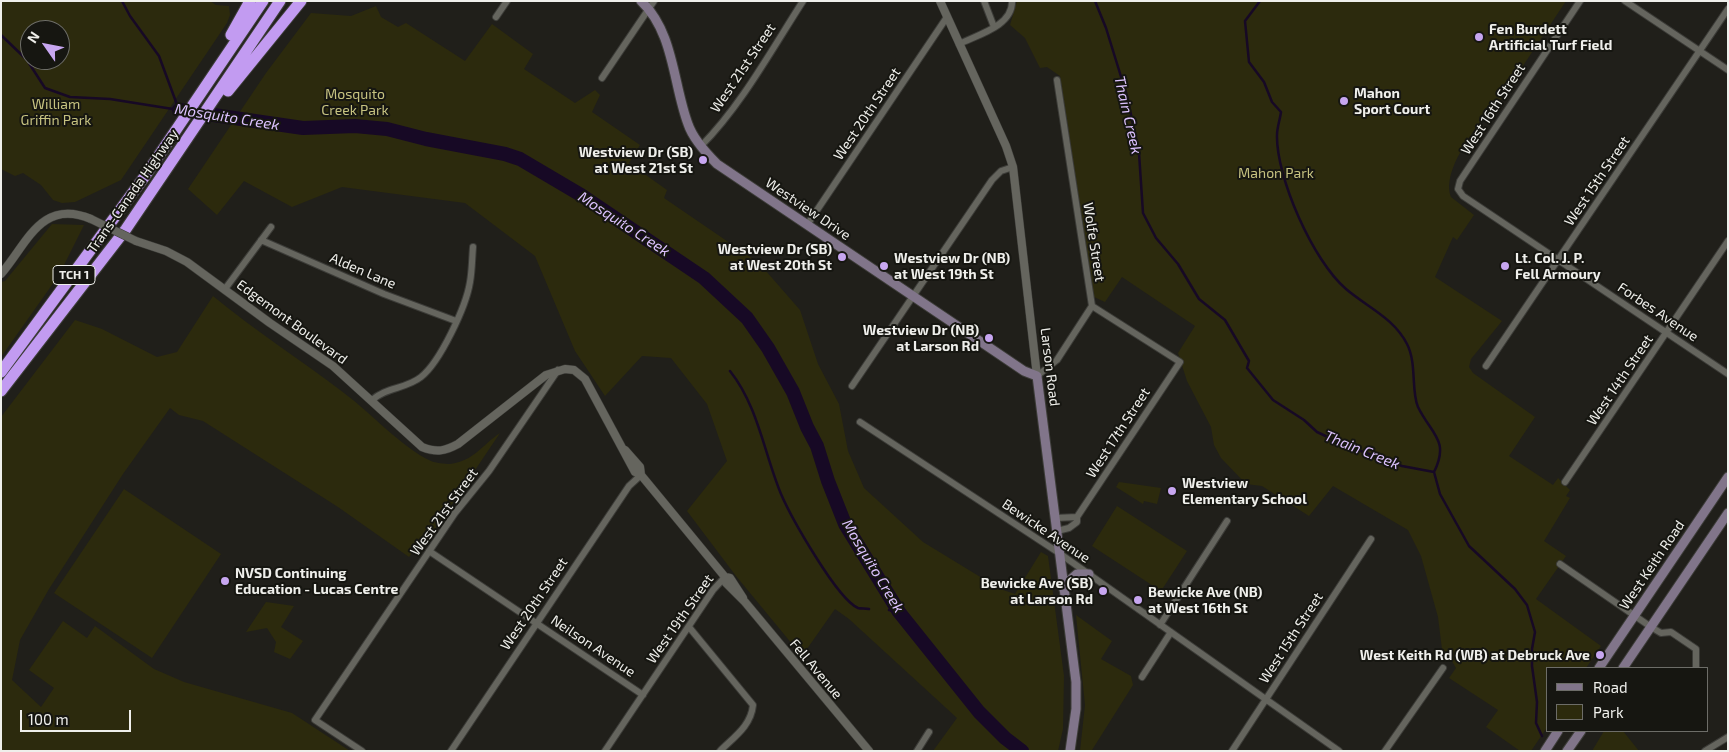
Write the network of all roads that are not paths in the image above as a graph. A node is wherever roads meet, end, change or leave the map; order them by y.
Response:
1 (250, 1) edge
2 (263, 1) edge
3 (280, 1) edge
4 (301, 1) edge
5 (507, 1) edge
6 (642, 1) edge
7 (803, 1) edge
8 (940, 1) edge
9 (984, 1) edge
10 (1012, 1) edge
11 (1580, 1) edge
12 (1625, 1) edge
13 (652, 5) edge
14 (1728, 9) edge
15 (496, 17) dead end
16 (947, 17) junction
17 (994, 27) junction
18 (236, 33) junction
19 (959, 44) junction
20 (1699, 52) junction
21 (1728, 70) edge
22 (602, 78) dead end
23 (1056, 80) dead end
24 (701, 146) junction
25 (1013, 167) junction
26 (162, 177) junction
27 (1460, 181) joint
28 (807, 225) junction
29 (271, 227) dead end
30 (261, 240) junction
31 (1728, 241) edge
32 (473, 247) dead end
33 (1558, 261) junction
34 (1, 274) edge
35 (225, 289) junction
36 (914, 297) junction
37 (1092, 306) junction
38 (456, 321) junction
39 (1667, 332) junction
40 (1486, 366) dead end
41 (559, 369) junction
42 (1, 372) edge
43 (1728, 374) edge
44 (1037, 376) junction
45 (852, 386) dead end
46 (1, 391) edge
47 (372, 400) junction
48 (860, 422) dead end
49 (641, 475) junction
50 (1728, 477) edge
51 (1565, 482) dead end
52 (1728, 513) edge
53 (1077, 517) junction
54 (1055, 518) junction
55 (1227, 521) dead end
56 (1057, 531) junction
57 (1371, 539) dead end
58 (429, 551) junction
59 (1059, 553) junction
60 (1560, 564) dead end
61 (1089, 574) junction
62 (725, 577) junction
63 (1064, 590) junction
64 (1635, 615) junction
65 (536, 624) junction
66 (1160, 625) junction
67 (689, 627) junction
68 (1651, 627) junction
69 (1171, 632) junction
70 (1601, 667) edge
71 (1624, 667) edge
72 (1696, 667) edge
73 (1443, 668) dead end
74 (1142, 677) dead end
75 (642, 695) junction
76 (1266, 699) junction
77 (929, 732) dead end
78 (1557, 732) edge
79 (1580, 732) edge
80 (1728, 737) edge
81 (362, 751) edge
82 (451, 751) edge
83 (605, 751) edge
84 (720, 751) edge
85 (869, 751) edge
86 (917, 751) edge
87 (1070, 751) edge
88 (1232, 751) edge
89 (1339, 751) edge
90 (1385, 751) edge
91 (1545, 751) edge
92 (1568, 751) edge
93 (1705, 751) edge

1 - 18 highway
2 - 18 highway
3 - 26 highway, Trans-Canada Highway / TCH 1
4 - 26 highway
5 - 15 street
6 - 13 main road, Westview Drive
7 - 24 street, West 21st Street
8 - 16 street, Larson Road
9 - 17 street
10 - 17 street
11 - 27 street, West 16th Street
12 - 20 street
13 - 22 street
13 - 24 main road, Westview Drive
14 - 20 street, West 15th Street
16 - 19 street, Larson Road
16 - 28 street, West 20th Street
17 - 19 street
18 - 42 highway, Trans-Canada Highway / TCH 1
19 - 25 street, Larson Road
20 - 21 street
20 - 33 street, West 15th Street
23 - 37 street, Wolfe Street
24 - 28 main road, Westview Drive
25 - 36 street
25 - 44 street, Larson Road
26 - 46 highway, Trans-Canada Highway / TCH 1
27 - 33 street, Forbes Avenue
28 - 36 main road, Westview Drive
29 - 30 street
30 - 35 street
30 - 38 street, Alden Lane
31 - 39 street, West 14th Street
32 - 38 street
33 - 39 street, Forbes Avenue
33 - 40 street, West 15th Street
34 - 35 street, Edgemont Boulevard, bridge
35 - 47 street, Edgemont Boulevard
36 - 44 main road, Westview Drive
36 - 45 street
37 - 44 street
37 - 53 street, West 17th Street
38 - 47 street
39 - 43 street, Forbes Avenue
39 - 51 street, West 14th Street
41 - 47 street, Edgemont Boulevard
41 - 49 street, Fell Avenue
41 - 58 street, West 21st Street
44 - 54 main road, Larson Road
48 - 59 street, Bewicke Avenue
49 - 62 street, Fell Avenue
49 - 65 street, West 20th Street
50 - 64 main road, West Keith Road
52 - 68 main road
53 - 54 street
53 - 56 street, West 17th Street
54 - 56 main road, Larson Road
55 - 66 street
56 - 59 main road, Larson Road
57 - 76 street, West 15th Street
58 - 65 street, Neilson Avenue
58 - 81 street, West 21st Street
59 - 61 street, Bewicke Avenue
59 - 63 main road, Larson Road
60 - 64 street
61 - 63 main road
61 - 66 street, Bewicke Avenue
62 - 67 street, West 19th Street
62 - 85 street, Fell Avenue
63 - 87 main road, Larson Road
64 - 68 street
64 - 70 main road, West Keith Road
65 - 75 street, Neilson Avenue
65 - 82 street, West 20th Street
66 - 69 street, Bewicke Avenue
67 - 75 street, West 19th Street
67 - 84 street
68 - 71 main road
68 - 72 street
69 - 74 street
69 - 76 street, Bewicke Avenue
73 - 90 street
75 - 83 street, West 19th Street
76 - 88 street, West 15th Street
76 - 89 street, Bewicke Avenue
77 - 86 street
78 - 91 main road
79 - 92 main road
80 - 93 street

